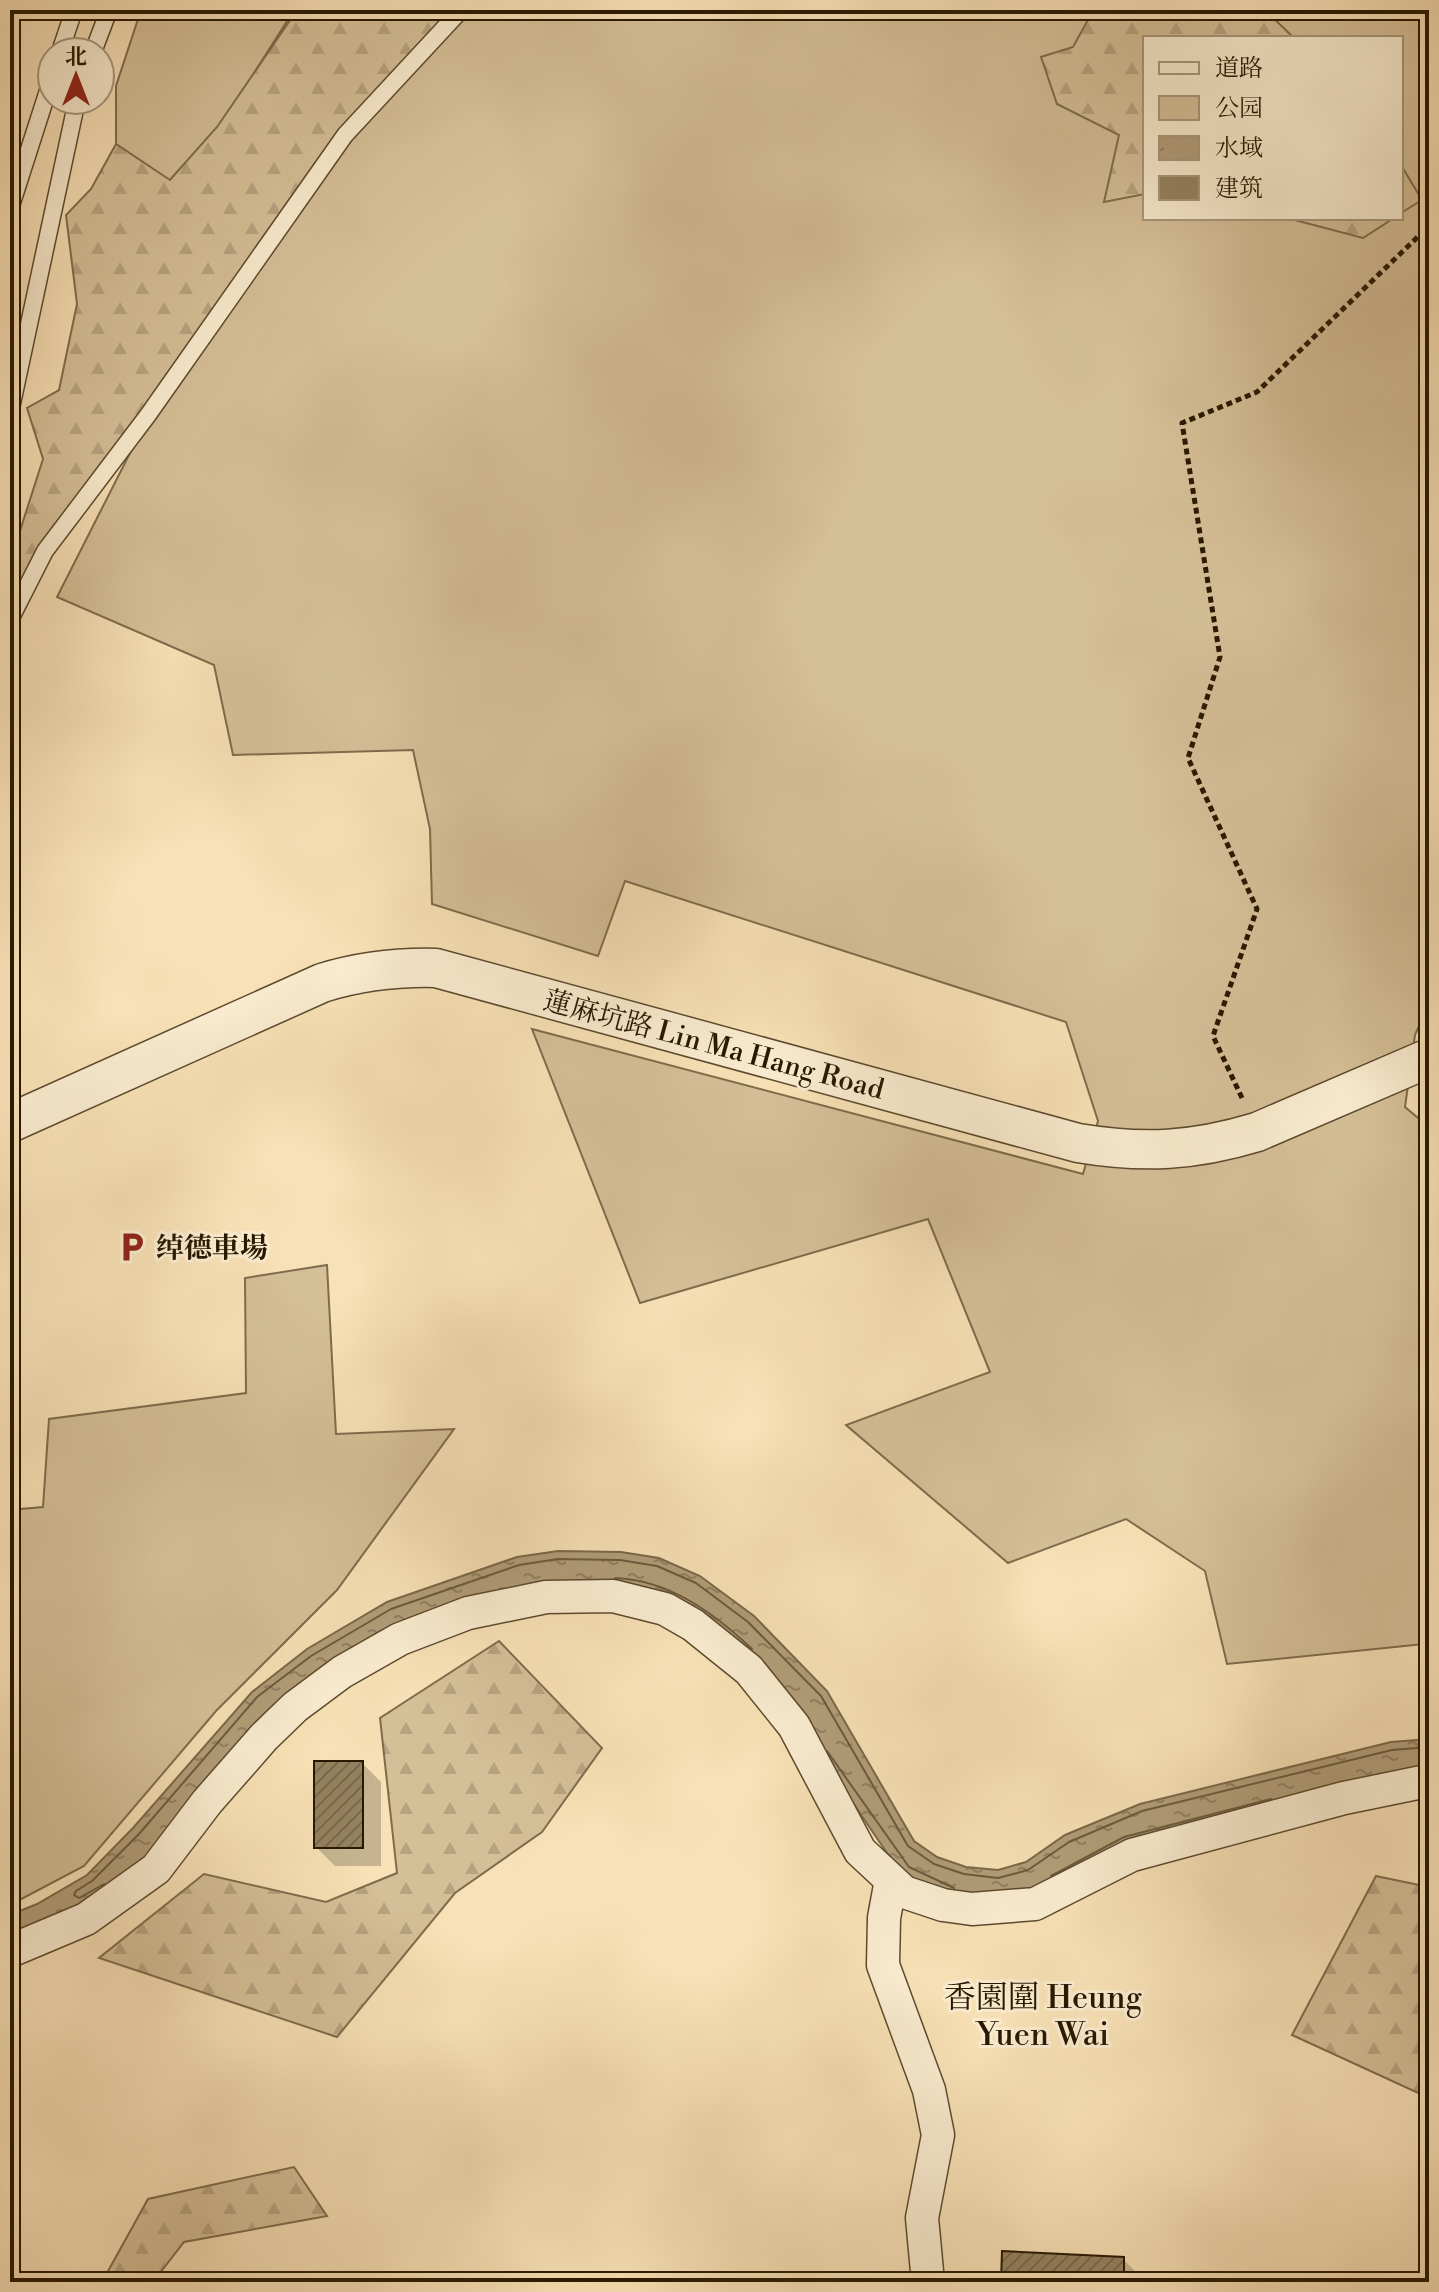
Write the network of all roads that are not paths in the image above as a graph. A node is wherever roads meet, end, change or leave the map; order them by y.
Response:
1 (74, 10) edge
2 (109, 10) edge
3 (461, 10) edge
4 (65, 36) edge
5 (99, 36) edge
6 (40, 116) edge
7 (74, 116) edge
8 (10, 209) edge
9 (10, 413) edge
10 (10, 620) edge
11 (1429, 1058) edge
12 (10, 1123) edge
13 (1429, 1783) edge
14 (891, 1880) junction
15 (10, 1951) edge
16 (928, 2282) edge

1 - 4 lane
2 - 5 lane
3 - 10 lane
6 - 8 lane
7 - 9 lane
11 - 12 street, 蓮麻坑路 Lin Ma Hang Road
13 - 14 street
14 - 15 street
14 - 16 street

